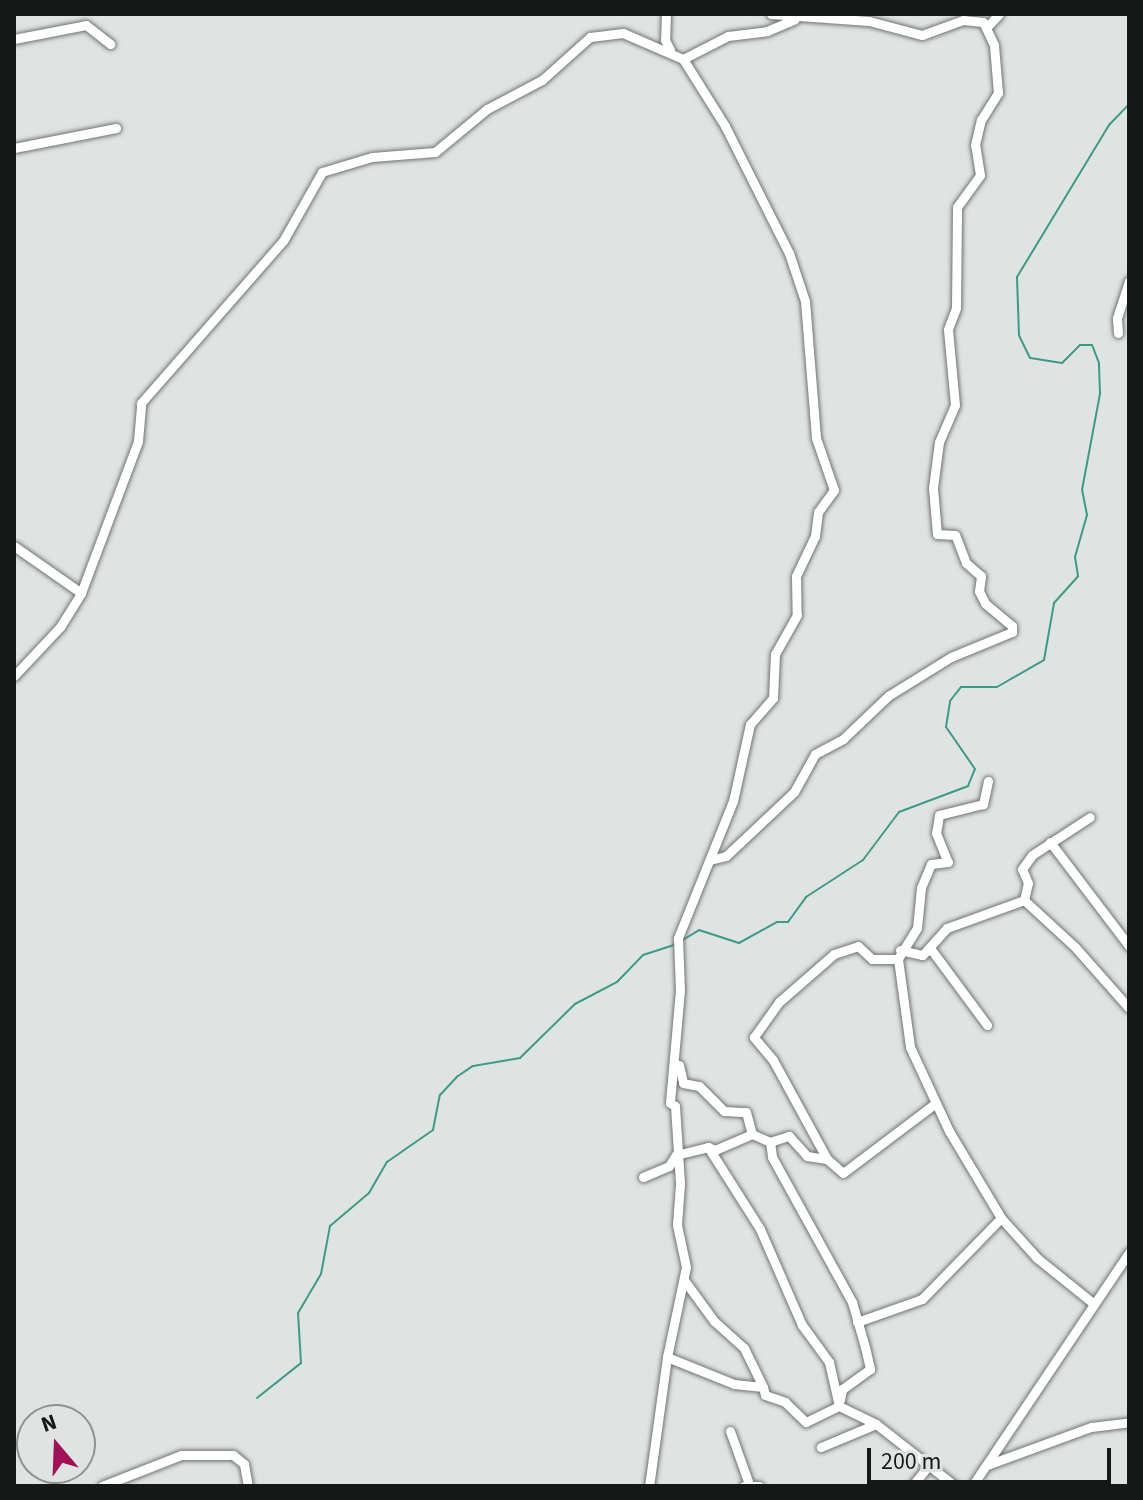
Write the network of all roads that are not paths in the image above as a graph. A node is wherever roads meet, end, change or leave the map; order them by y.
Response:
1 (666, 14) edge
2 (771, 14) edge
3 (999, 14) edge
4 (797, 18) junction
5 (986, 28) junction
6 (14, 39) edge
7 (110, 44) dead end
8 (670, 50) junction
9 (683, 59) junction
10 (116, 128) dead end
11 (14, 148) edge
12 (1129, 281) edge
13 (1118, 333) dead end
14 (14, 546) edge
15 (81, 593) junction
16 (14, 676) edge
17 (988, 781) dead end
18 (1090, 817) dead end
19 (1050, 842) junction
20 (710, 860) junction
21 (1024, 900) junction
22 (1129, 946) edge
23 (899, 954) junction
24 (922, 955) junction
25 (1129, 1008) edge
26 (987, 1025) dead end
27 (676, 1036) junction
28 (936, 1103) junction
29 (752, 1134) junction
30 (770, 1142) junction
31 (708, 1147) junction
32 (676, 1155) junction
33 (827, 1159) junction
34 (643, 1177) dead end
35 (1001, 1218) junction
36 (1129, 1252) edge
37 (684, 1280) junction
38 (1094, 1304) junction
39 (857, 1322) junction
40 (667, 1357) junction
41 (763, 1387) junction
42 (839, 1406) junction
43 (1129, 1422) edge
44 (876, 1424) junction
45 (730, 1431) dead end
46 (821, 1447) dead end
47 (929, 1465) junction
48 (987, 1465) junction
49 (751, 1485) edge
50 (102, 1486) edge
51 (248, 1486) edge
52 (649, 1486) edge
53 (912, 1486) edge
54 (955, 1486) edge
55 (972, 1486) edge

1 - 8 street
2 - 4 street
3 - 5 street
4 - 5 street
4 - 9 street
5 - 20 street
6 - 7 street
8 - 9 street
8 - 15 street
9 - 20 street
10 - 11 street
12 - 13 street
14 - 15 street
15 - 16 street
17 - 23 street
18 - 19 street
19 - 21 street
19 - 22 street
20 - 27 street
21 - 24 street
21 - 25 street
23 - 24 street
23 - 28 street
23 - 33 street
24 - 26 street
27 - 29 street
27 - 32 street
28 - 33 street
28 - 35 street
29 - 30 street
29 - 31 street
30 - 33 street
30 - 39 street
31 - 32 street
31 - 42 street
32 - 34 street
32 - 37 street
35 - 38 street
35 - 39 street
36 - 38 street
37 - 40 street
37 - 41 street
38 - 48 street
39 - 42 street
40 - 41 street
40 - 52 street
41 - 42 street
42 - 44 street
43 - 48 street
44 - 46 street
44 - 47 street
45 - 49 street
47 - 53 street
47 - 54 street
48 - 55 street
50 - 51 street

